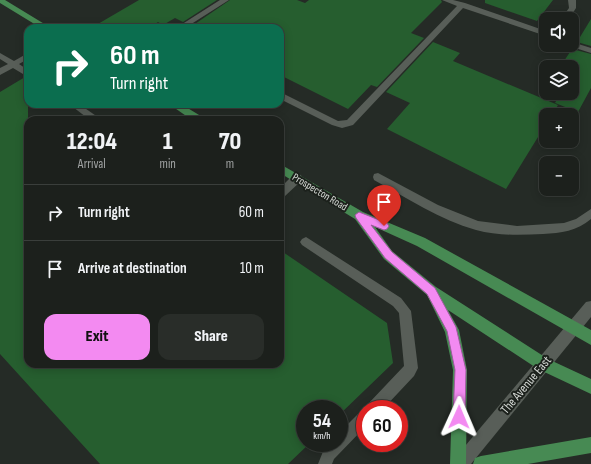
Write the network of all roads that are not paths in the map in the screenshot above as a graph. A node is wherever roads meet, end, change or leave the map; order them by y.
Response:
1 (0, 0) edge
2 (225, 0) edge
3 (446, 0) edge
4 (572, 0) edge
5 (462, 6) junction
6 (571, 12) edge
7 (40, 24) edge
8 (186, 24) edge
9 (539, 32) edge
10 (579, 47) edge
11 (591, 51) edge
12 (0, 55) edge
13 (24, 58) edge
14 (13, 64) junction
15 (24, 71) edge
16 (0, 72) edge
17 (284, 97) edge
18 (79, 108) edge
19 (180, 108) edge
20 (91, 116) edge
21 (194, 116) edge
22 (284, 170) edge
23 (378, 177) dead end
24 (297, 178) junction
25 (284, 190) edge
26 (591, 213) edge
27 (359, 215) junction
28 (306, 242) dead end
29 (431, 291) junction
30 (591, 307) edge
31 (573, 329) junction
32 (591, 338) edge
33 (543, 364) junction
34 (591, 387) edge
35 (382, 400) edge
36 (356, 426) edge
37 (591, 445) edge
38 (326, 464) edge
39 (459, 464) edge
40 (481, 464) edge

1 - 7 main road
2 - 8 lane
3 - 5 lane
4 - 6 lane
5 - 9 lane
5 - 17 lane
10 - 11 lane
12 - 14 lane
13 - 14 lane
14 - 15 lane
14 - 16 lane
18 - 20 lane
19 - 21 main road
22 - 24 main road, Prospecton Road
23 - 26 lane
24 - 25 lane
24 - 27 main road, Prospecton Road
27 - 29 main road
27 - 31 main road, Prospecton Road
28 - 35 lane
29 - 33 main road
29 - 39 main road
30 - 31 street, The Avenue East
31 - 32 main road, Prospecton Road
31 - 33 street, The Avenue East
33 - 34 main road
33 - 39 street, The Avenue East
36 - 38 lane
37 - 40 main road

